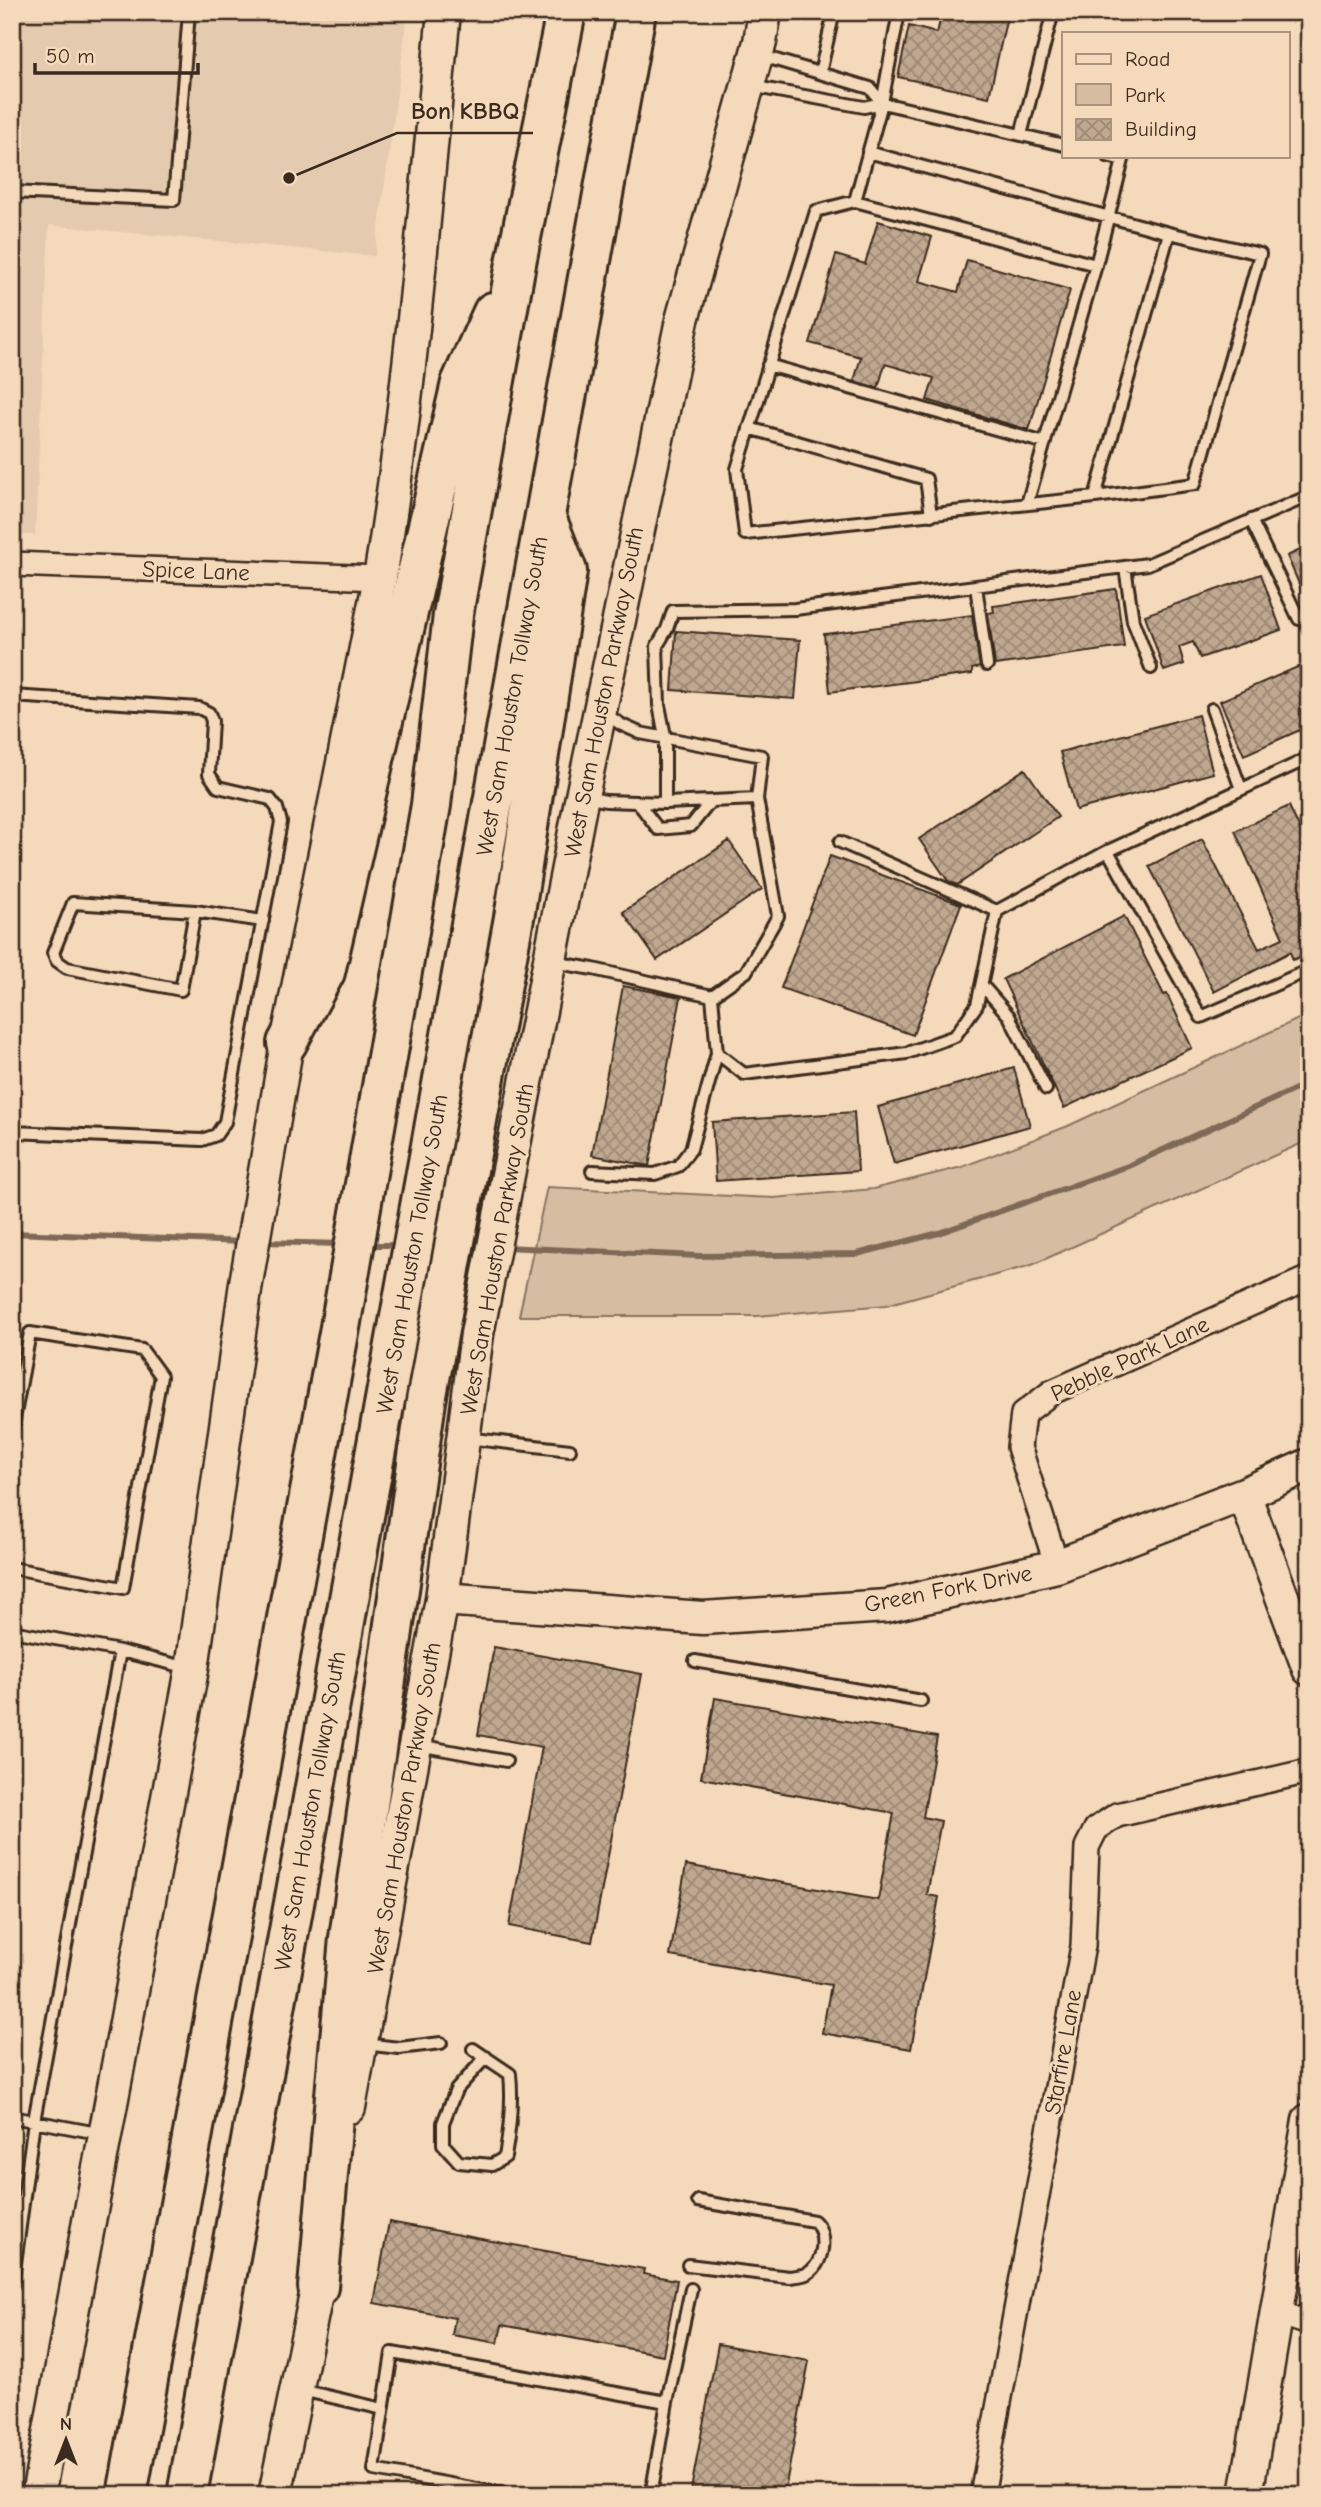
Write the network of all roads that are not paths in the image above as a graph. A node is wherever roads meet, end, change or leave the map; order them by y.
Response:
1 (189, 12) edge
2 (444, 12) edge
3 (566, 12) edge
4 (636, 12) edge
5 (765, 12) edge
6 (834, 12) edge
7 (900, 12) edge
8 (1054, 12) edge
9 (756, 54) junction
10 (820, 73) junction
11 (747, 86) junction
12 (882, 103) junction
13 (1021, 135) junction
14 (1062, 145) edge
15 (868, 152) junction
16 (1116, 158) edge
17 (12, 191) edge
18 (855, 201) junction
19 (1108, 217) junction
20 (1169, 233) junction
21 (516, 263) junction
22 (1096, 265) junction
23 (768, 365) junction
24 (749, 428) junction
25 (1045, 443) junction
26 (1309, 496) edge
27 (1095, 497) junction
28 (1027, 504) junction
29 (545, 515) junction
30 (931, 515) junction
31 (1251, 520) junction
32 (12, 564) edge
33 (1125, 567) junction
34 (380, 578) junction
35 (976, 586) junction
36 (1299, 619) dead end
37 (987, 665) dead end
38 (1151, 668) dead end
39 (12, 696) edge
40 (1212, 709) dead end
41 (600, 711) junction
42 (665, 736) junction
43 (1309, 758) edge
44 (1241, 789) junction
45 (582, 797) junction
46 (757, 799) junction
47 (711, 802) junction
48 (665, 803) junction
49 (639, 804) junction
50 (840, 842) dead end
51 (1108, 850) junction
52 (195, 911) junction
53 (997, 911) junction
54 (263, 921) junction
55 (550, 961) junction
56 (1309, 970) edge
57 (982, 985) junction
58 (712, 996) junction
59 (287, 1043) junction
60 (717, 1053) junction
61 (1046, 1089) dead end
62 (12, 1132) edge
63 (592, 1171) dead end
64 (1309, 1278) edge
65 (16, 1387) edge
66 (12, 1430) edge
67 (463, 1437) junction
68 (570, 1450) dead end
69 (1309, 1465) edge
70 (1244, 1494) junction
71 (1057, 1566) junction
72 (12, 1568) edge
73 (442, 1599) junction
74 (12, 1631) edge
75 (120, 1651) junction
76 (695, 1661) dead end
77 (192, 1669) junction
78 (1309, 1669) edge
79 (921, 1701) dead end
80 (415, 1745) junction
81 (506, 1761) dead end
82 (1309, 1771) edge
83 (361, 2043) junction
84 (441, 2043) dead end
85 (473, 2049) dead end
86 (486, 2057) junction
87 (12, 2117) edge
88 (1309, 2120) edge
89 (34, 2121) junction
90 (106, 2134) junction
91 (698, 2201) dead end
92 (688, 2265) dead end
93 (12, 2286) edge
94 (318, 2287) junction
95 (691, 2289) dead end
96 (1278, 2313) junction
97 (1309, 2323) edge
98 (298, 2389) junction
99 (667, 2402) junction
100 (383, 2409) junction
101 (38, 2495) edge
102 (127, 2495) edge
103 (187, 2495) edge
104 (275, 2495) edge
105 (510, 2495) edge
106 (651, 2495) edge
107 (982, 2495) edge
108 (1246, 2495) edge

1 - 17 lane
2 - 34 main road
3 - 21 highway
4 - 29 highway, West Sam Houston Tollway South
5 - 9 main road, West Sam Houston Parkway South
6 - 10 lane
7 - 12 lane
8 - 13 lane
9 - 10 lane
9 - 11 main road, West Sam Houston Parkway South
10 - 12 lane
11 - 12 lane
11 - 41 main road, West Sam Houston Parkway South
12 - 13 lane
12 - 15 lane
13 - 14 lane
15 - 18 lane
15 - 19 lane
16 - 19 lane
18 - 22 lane
18 - 23 lane
19 - 20 lane
19 - 22 lane
20 - 27 lane
20 - 27 lane
21 - 59 highway
21 - 102 highway
22 - 25 lane
23 - 24 lane
23 - 25 lane
24 - 30 lane
24 - 30 lane
25 - 28 lane
26 - 31 lane
27 - 28 lane
28 - 30 lane
29 - 94 highway
29 - 103 highway, West Sam Houston Tollway South
31 - 33 lane
31 - 36 lane
32 - 34 street, Spice Lane
33 - 35 lane
33 - 38 lane
34 - 59 main road
35 - 37 lane
35 - 42 lane
39 - 54 lane
40 - 44 lane
41 - 42 lane
41 - 45 main road, West Sam Houston Parkway South
42 - 46 lane
42 - 48 lane
43 - 44 lane
44 - 51 lane
45 - 49 lane
45 - 55 main road, West Sam Houston Parkway South
46 - 47 lane
46 - 58 lane
47 - 48 lane
47 - 49 lane
48 - 49 lane
50 - 53 lane
51 - 53 lane
51 - 56 lane
52 - 52 lane
52 - 54 lane
53 - 57 lane
54 - 62 lane
55 - 58 lane
55 - 67 main road, West Sam Houston Parkway South
57 - 60 lane
57 - 61 lane
58 - 60 lane
59 - 77 main road
60 - 63 lane
64 - 71 street, Pebble Park Lane
65 - 66 lane
65 - 72 lane
67 - 68 lane
67 - 73 main road, West Sam Houston Parkway South
69 - 70 main road, Green Fork Drive
70 - 71 main road, Green Fork Drive
70 - 78 main road
71 - 73 main road, Green Fork Drive
73 - 80 main road, West Sam Houston Parkway South
74 - 75 lane
75 - 77 lane
75 - 89 lane
76 - 79 lane
77 - 90 main road
80 - 81 lane
80 - 83 main road, West Sam Houston Parkway South
82 - 107 street, Starfire Lane
83 - 84 lane
83 - 94 main road, West Sam Houston Parkway South
85 - 86 lane
86 - 86 lane
87 - 89 lane
88 - 96 main road
89 - 90 lane
89 - 93 lane
90 - 101 main road
91 - 92 lane
94 - 98 main road, West Sam Houston Parkway South
95 - 99 lane
96 - 97 street
96 - 108 main road
98 - 100 lane
98 - 104 main road, West Sam Houston Parkway South
99 - 100 lane
99 - 106 lane
100 - 105 lane

